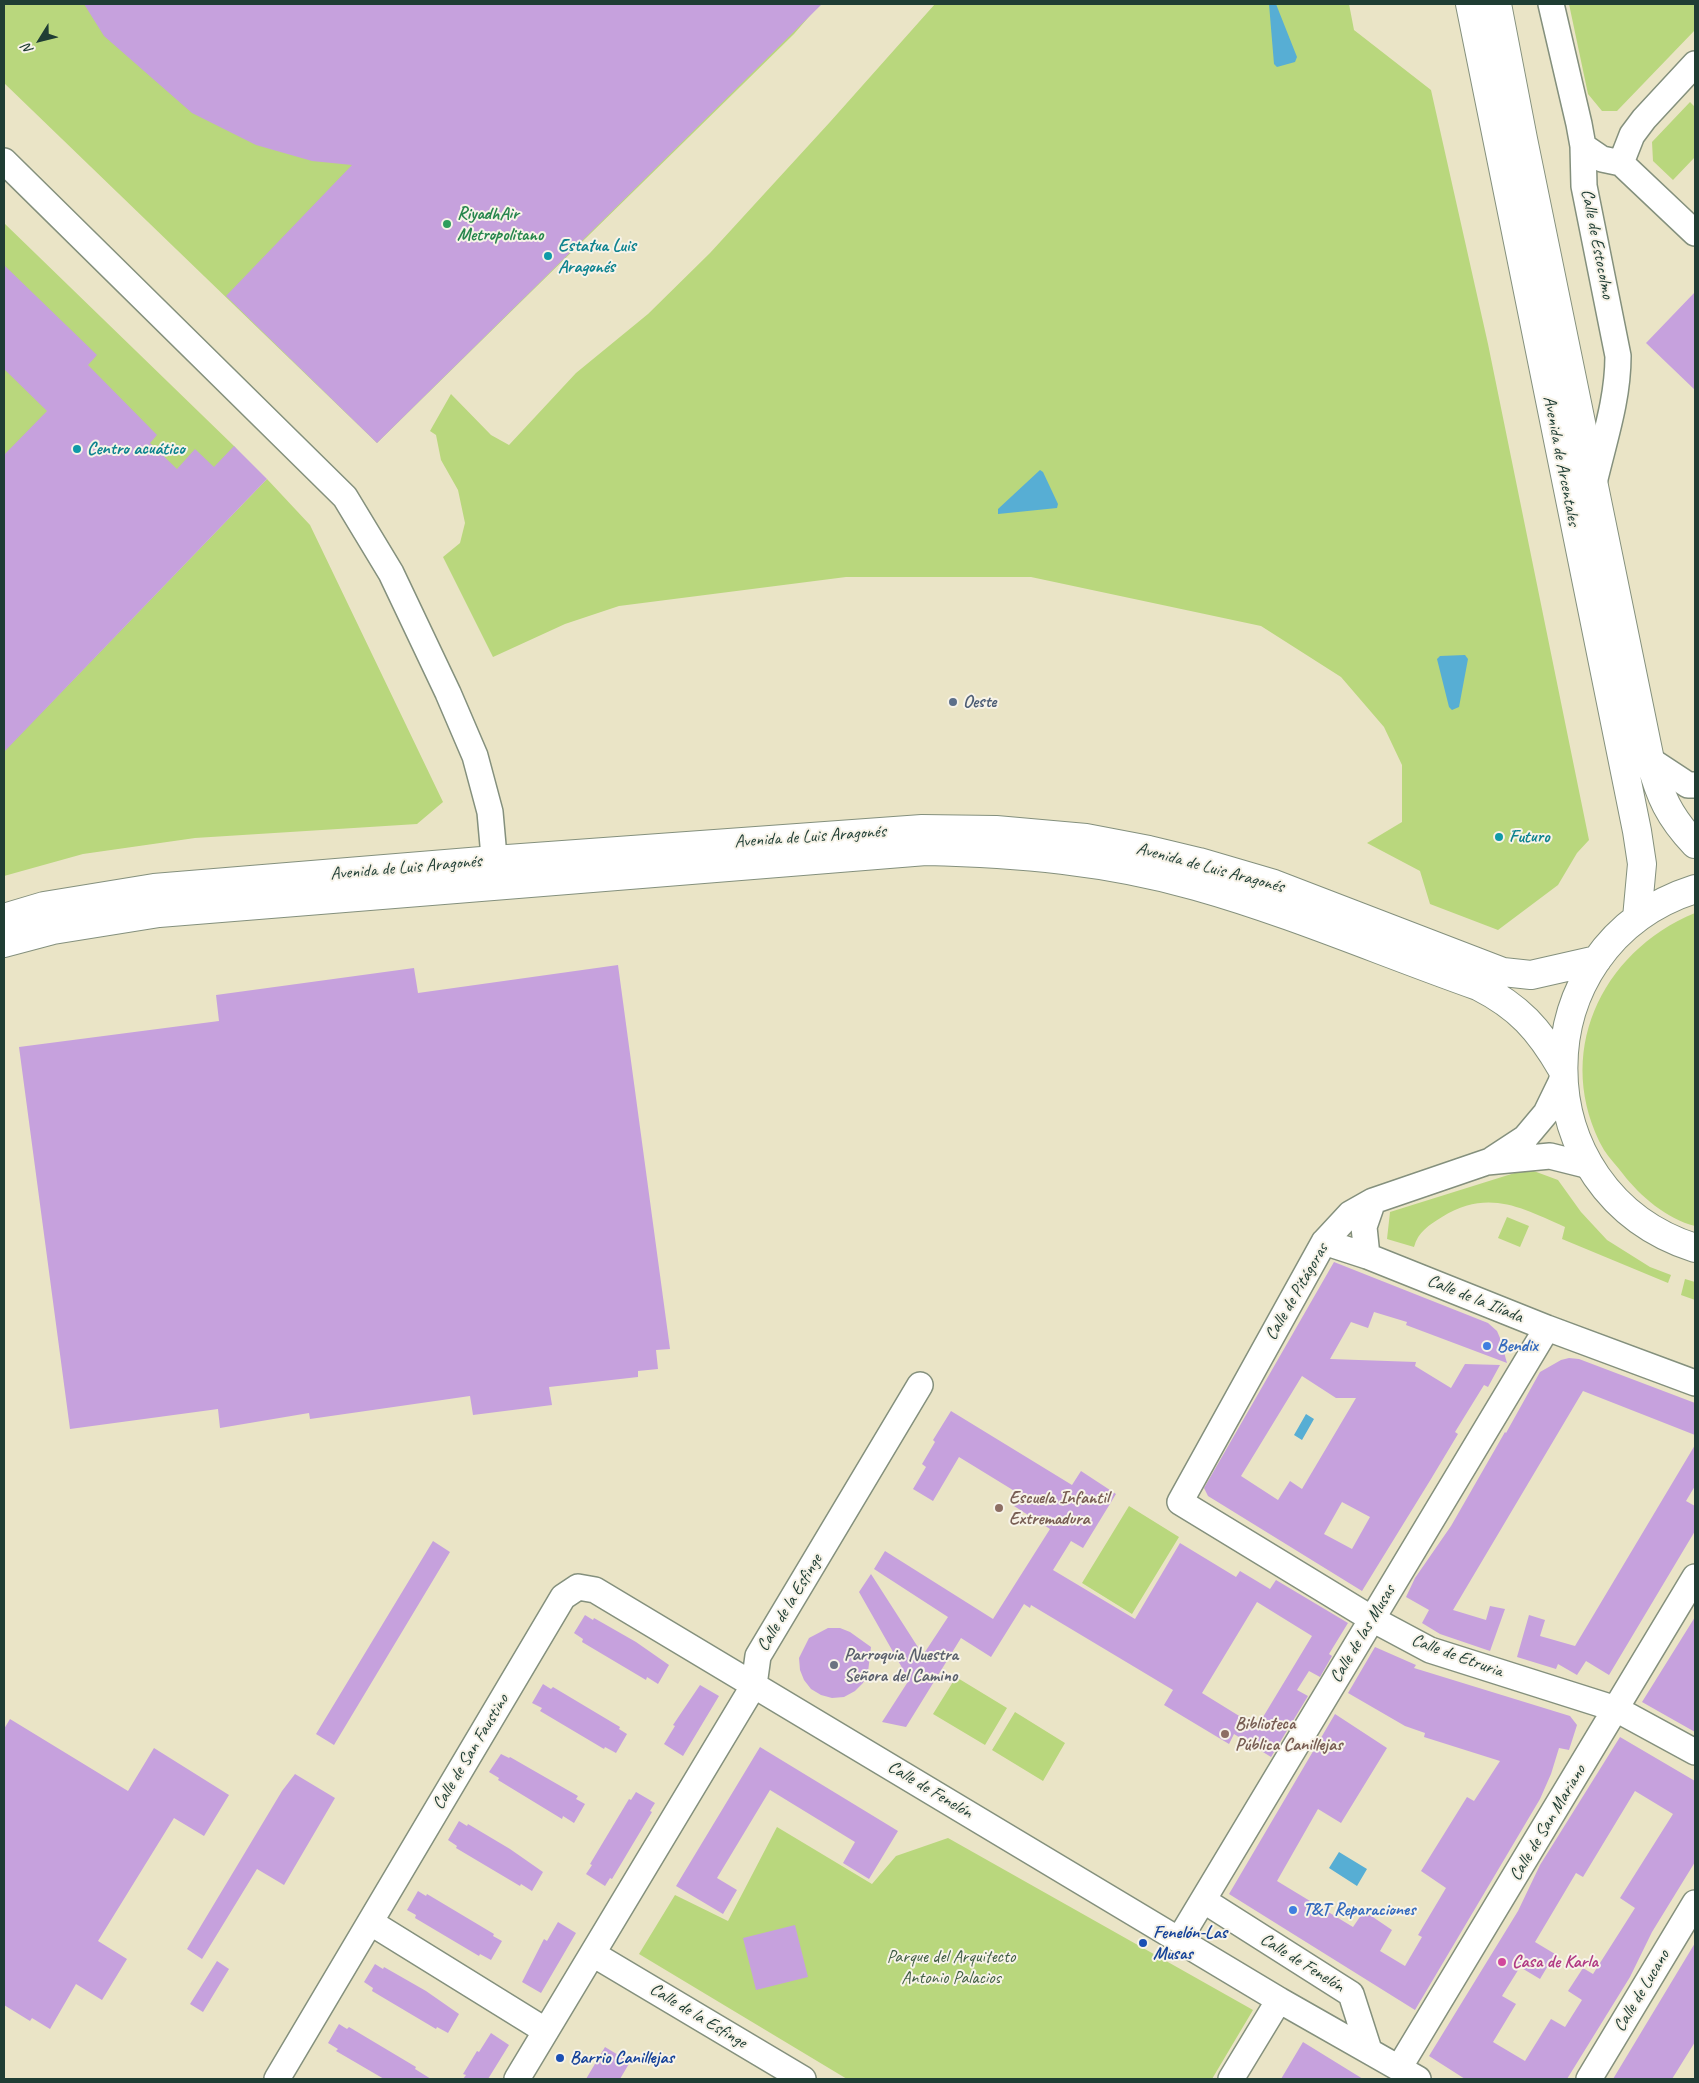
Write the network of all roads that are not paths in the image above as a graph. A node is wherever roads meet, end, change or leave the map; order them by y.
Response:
1 (1470, 4) edge
2 (1497, 4) edge
3 (1551, 4) edge
4 (1695, 64) edge
5 (1583, 146) junction
6 (4, 161) edge
7 (1621, 163) junction
8 (1584, 186) junction
9 (1695, 233) edge
10 (1594, 483) junction
11 (1650, 760) junction
12 (1695, 785) edge
13 (1695, 844) edge
14 (494, 860) junction
15 (496, 887) junction
16 (1695, 889) edge
17 (4, 918) edge
18 (1637, 918) junction
19 (4, 943) edge
20 (1596, 960) junction
21 (1562, 1073) junction
22 (1487, 1162) junction
23 (1590, 1166) junction
24 (1373, 1201) junction
25 (1324, 1242) junction
26 (1695, 1248) edge
27 (1367, 1256) junction
28 (1547, 1328) junction
29 (1695, 1383) edge
30 (920, 1385) dead end
31 (1180, 1502) joint
32 (1695, 1577) edge
33 (578, 1587) joint
34 (1372, 1619) junction
35 (754, 1685) junction
36 (1616, 1709) junction
37 (1695, 1752) edge
38 (1203, 1900) junction
39 (1695, 1903) edge
40 (370, 1922) junction
41 (1179, 1940) junction
42 (593, 1954) junction
43 (1279, 2000) junction
44 (546, 2031) junction
45 (1370, 2050) junction
46 (1409, 2074) edge
47 (277, 2079) edge
48 (517, 2079) edge
49 (803, 2079) edge
50 (1231, 2079) edge
51 (1589, 2079) edge

1 - 18 main road, Avenida de Arcentales
2 - 10 main road, Avenida de Arcentales
3 - 5 street, Calle de Estocolmo
4 - 7 street
5 - 7 street
5 - 8 street, Calle de Estocolmo
6 - 14 street
7 - 8 street
7 - 9 street
8 - 10 street, Calle de Estocolmo
10 - 11 main road, Avenida de Arcentales
11 - 12 street
11 - 13 main road, Avenida de Arcentales
14 - 15 street
14 - 17 main road, Avenida de Luis Aragonés
14 - 20 main road, Avenida de Luis Aragonés
15 - 19 main road, Avenida de Luis Aragonés
15 - 21 main road, Avenida de Luis Aragonés
16 - 18 main road
18 - 20 main road
20 - 21 main road
21 - 22 street, Calle de Pitágoras
21 - 23 main road
22 - 23 street, Calle de Pitágoras
22 - 24 street, Calle de Pitágoras
23 - 26 main road
24 - 25 street, Calle de Pitágoras
24 - 27 street
25 - 27 street, Calle de la Ilíada
25 - 31 street, Calle de Pitágoras
27 - 28 street, Calle de la Ilíada
28 - 29 street, Calle de la Ilíada
28 - 34 street, Calle de las Musas
30 - 35 street, Calle de la Esfinge
31 - 34 street, Calle de Etruria
32 - 36 street, Calle de San Mariano
33 - 35 street, Calle de Fenelón
33 - 40 street, Calle de San Faustino
34 - 36 street, Calle de Etruria
34 - 38 street, Calle de las Musas
35 - 41 street, Calle de Fenelón
35 - 42 street, Calle de la Esfinge
36 - 37 street, Calle de Etruria
36 - 46 street, Calle de San Mariano
38 - 41 street, Calle de las Musas
38 - 45 street, Calle de Fenelón
39 - 51 street, Calle de Lucano
40 - 44 street
40 - 47 street, Calle de San Faustino
41 - 43 street, Calle de Fenelón
42 - 44 street, Calle de la Esfinge
42 - 49 street, Calle de la Esfinge
43 - 45 street, Calle de Fenelón
43 - 50 street
44 - 48 street, Calle de la Esfinge
45 - 46 street, Calle de Fenelón

